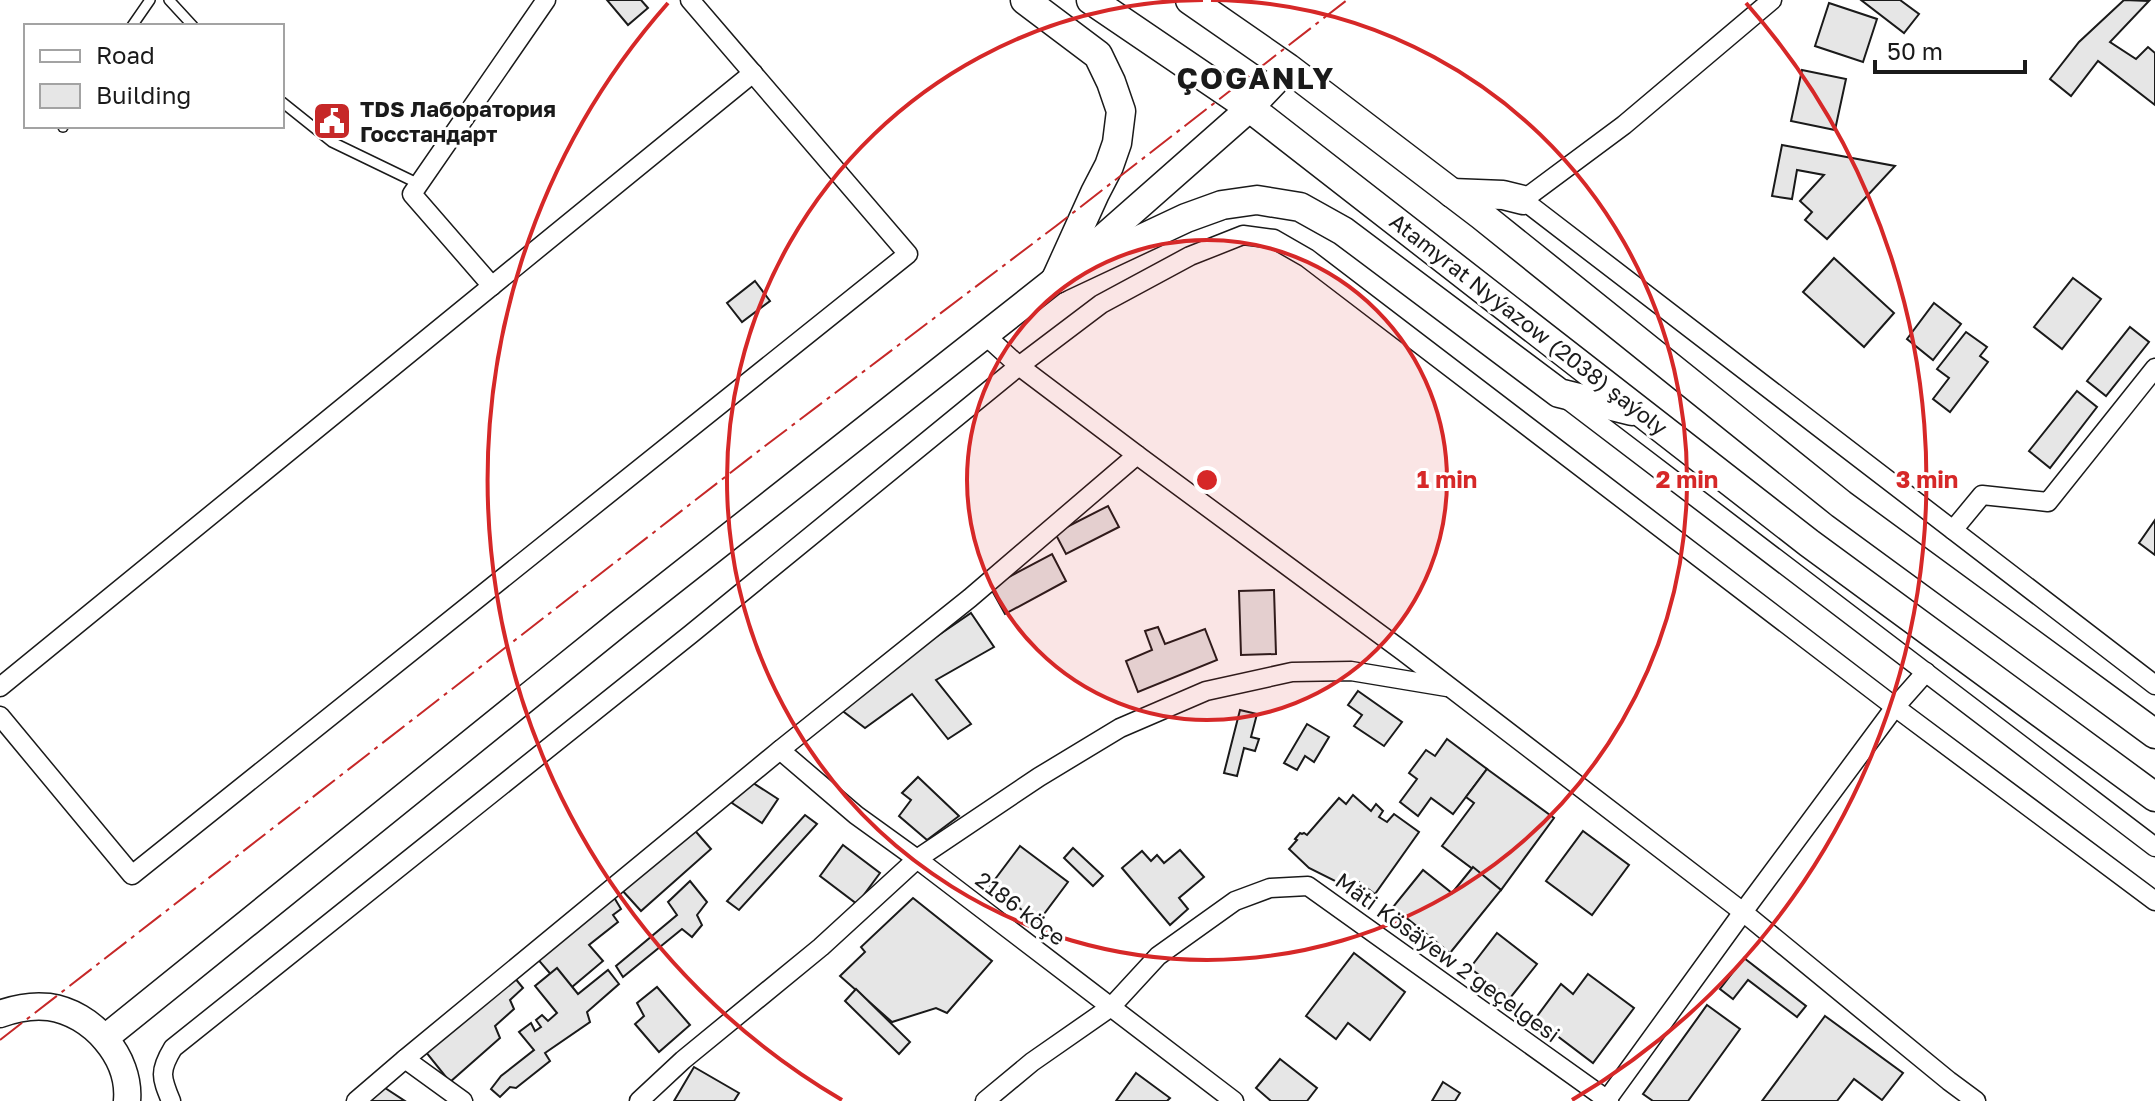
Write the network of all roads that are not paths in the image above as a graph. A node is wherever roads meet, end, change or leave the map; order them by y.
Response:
1 (150, 0) edge
2 (169, 0) edge
3 (546, 0) edge
4 (690, 0) edge
5 (1025, 0) edge
6 (1091, 0) edge
7 (1190, 0) edge
8 (1772, 0) edge
9 (133, 24) edge
10 (191, 24) edge
11 (1288, 68) junction
12 (753, 73) junction
13 (284, 104) edge
14 (1250, 108) junction
15 (419, 184) junction
16 (1452, 193) junction
17 (1523, 200) junction
18 (1391, 217) junction
19 (1056, 279) junction
20 (492, 286) junction
21 (1444, 307) junction
22 (985, 335) junction
23 (1019, 366) junction
24 (2155, 368) edge
25 (1559, 393) junction
26 (1645, 415) junction
27 (1137, 455) junction
28 (1953, 530) junction
29 (1926, 672) junction
30 (2155, 685) edge
31 (0, 687) edge
32 (1451, 688) junction
33 (1895, 707) junction
34 (0, 716) edge
35 (2155, 734) edge
36 (780, 750) junction
37 (2155, 797) edge
38 (2155, 847) edge
39 (917, 859) junction
40 (2155, 901) edge
41 (1743, 912) junction
42 (1111, 1007) junction
43 (0, 1014) edge
44 (105, 1038) junction
45 (405, 1059) junction
46 (127, 1101) edge
47 (171, 1101) edge
48 (356, 1101) edge
49 (463, 1101) edge
50 (639, 1101) edge
51 (985, 1101) edge
52 (1234, 1101) edge
53 (1607, 1101) edge
54 (1976, 1101) edge

1 - 9 lane
2 - 10 lane
3 - 15 street
4 - 12 street
5 - 19 main road
6 - 14 main road, Atamyrat Nyýazow (2038) şaýoly
7 - 11 main road
8 - 17 street
11 - 14 street
11 - 16 main road
12 - 20 street
12 - 34 street
13 - 15 lane
14 - 18 main road, Atamyrat Nyýazow (2038) şaýoly
14 - 19 street
15 - 20 street
16 - 17 main road
16 - 35 main road
17 - 28 street
18 - 21 main road
18 - 26 main road, Atamyrat Nyýazow (2038) şaýoly
19 - 21 main road
19 - 22 street
20 - 31 street
21 - 25 main road
22 - 23 street
22 - 44 street
23 - 27 street
23 - 33 street
23 - 47 street
24 - 28 street
25 - 26 main road
25 - 29 street
26 - 37 main road, Atamyrat Nyýazow (2038) şaýoly
27 - 32 street
27 - 36 street
28 - 30 street
29 - 33 street
29 - 38 street
32 - 39 street
32 - 41 street
33 - 40 street
33 - 41 street
36 - 39 street, 2186 köçe
36 - 45 street
39 - 42 street, 2186 köçe
39 - 50 street
41 - 53 street
41 - 54 street
42 - 51 street, Mäti Kösäýew 2 geçelgesi
42 - 52 street, 2186 köçe
42 - 53 street, Mäti Kösäýew 2 geçelgesi
43 - 44 street
44 - 46 street
45 - 48 street
45 - 49 street

